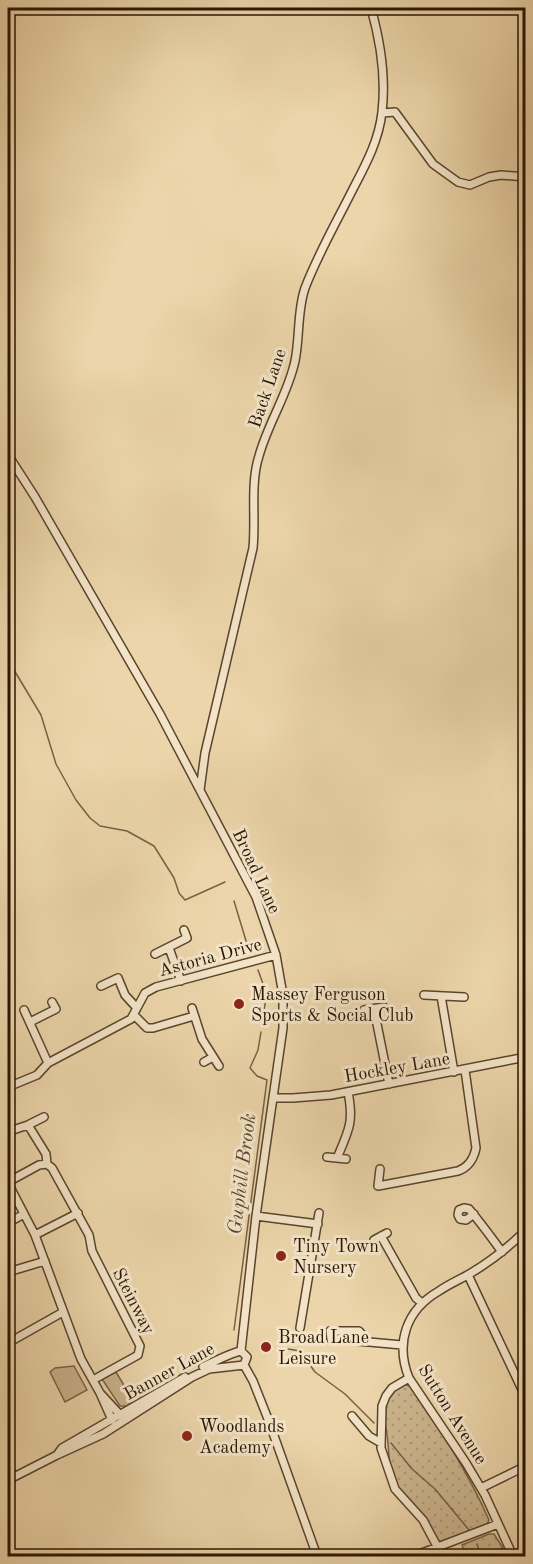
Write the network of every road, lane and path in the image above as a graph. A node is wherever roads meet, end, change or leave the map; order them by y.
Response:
1 (371, 8) edge
2 (382, 113) junction
3 (525, 177) edge
4 (8, 455) edge
5 (201, 790) junction
6 (184, 930) dead end
7 (169, 948) junction
8 (155, 954) dead end
9 (276, 955) junction
10 (181, 981) junction
11 (101, 986) dead end
12 (424, 994) dead end
13 (441, 996) junction
14 (464, 997) dead end
15 (384, 1007) dead end
16 (192, 1008) dead end
17 (56, 1009) dead end
18 (374, 1009) junction
19 (24, 1010) dead end
20 (364, 1010) dead end
21 (135, 1011) junction
22 (194, 1016) junction
23 (30, 1022) junction
24 (213, 1057) junction
25 (525, 1057) edge
26 (204, 1062) dead end
27 (48, 1063) junction
28 (219, 1066) dead end
29 (465, 1070) junction
30 (454, 1072) junction
31 (389, 1084) junction
32 (8, 1087) edge
33 (348, 1092) junction
34 (273, 1098) junction
35 (44, 1117) dead end
36 (28, 1125) junction
37 (10, 1131) dead end
38 (327, 1156) dead end
39 (337, 1158) junction
40 (346, 1158) dead end
41 (47, 1164) junction
42 (380, 1169) dead end
43 (8, 1183) edge
44 (78, 1213) junction
45 (319, 1213) dead end
46 (24, 1214) junction
47 (474, 1214) dead end
48 (256, 1216) junction
49 (8, 1223) edge
50 (318, 1224) junction
51 (525, 1230) edge
52 (34, 1235) junction
53 (381, 1236) dead end
54 (502, 1252) junction
55 (45, 1261) junction
56 (8, 1272) edge
57 (468, 1275) junction
58 (422, 1303) junction
59 (63, 1312) junction
60 (311, 1322) dead end
61 (369, 1342) junction
62 (8, 1343) edge
63 (402, 1345) junction
64 (241, 1351) junction
65 (232, 1355) junction
66 (241, 1365) junction
67 (409, 1378) junction
68 (93, 1380) junction
69 (100, 1393) junction
70 (525, 1398) edge
71 (352, 1416) dead end
72 (122, 1418) junction
73 (112, 1420) junction
74 (381, 1440) junction
75 (57, 1455) junction
76 (525, 1466) edge
77 (8, 1480) edge
78 (481, 1488) junction
79 (498, 1524) junction
80 (438, 1548) junction
81 (525, 1554) edge
82 (317, 1557) edge
83 (414, 1557) edge
84 (513, 1557) edge
85 (521, 1557) edge

1 - 2 street, Back Lane
2 - 3 street
2 - 5 street, Back Lane
4 - 5 street, Broad Lane
5 - 9 street, Broad Lane
6 - 7 street
7 - 8 street
7 - 10 street
9 - 10 street, Astoria Drive
9 - 34 street, Broad Lane
10 - 21 street, Astoria Drive
11 - 21 street
12 - 13 street
13 - 14 street
13 - 30 street
15 - 18 street
16 - 22 street
17 - 23 street
18 - 20 street
18 - 31 street
19 - 23 street
21 - 22 street
21 - 27 street, Astoria Drive
22 - 24 street
23 - 27 street
24 - 26 street
24 - 28 street
25 - 29 street, Hockley Lane
27 - 32 street, Astoria Drive
29 - 30 street, Hockley Lane
29 - 42 street
30 - 31 street, Hockley Lane
31 - 33 street, Hockley Lane
33 - 34 street, Hockley Lane
33 - 39 street
34 - 48 street, Broad Lane
35 - 36 street
36 - 37 street
36 - 41 street, Steinway
38 - 39 street
39 - 40 street
41 - 43 street
41 - 44 street, Steinway
43 - 46 street
44 - 52 street
44 - 68 street, Steinway
45 - 50 street
46 - 49 street
46 - 52 street
47 - 54 street
48 - 50 street
48 - 64 street, Broad Lane
50 - 60 street
51 - 54 street
52 - 55 street
53 - 58 street
54 - 57 street
55 - 56 street
55 - 59 street
57 - 58 street
57 - 70 street
58 - 63 street
59 - 62 street
59 - 68 street
61 - 61 street
61 - 63 street
63 - 67 street, Sutton Avenue
64 - 65 street
64 - 66 street
65 - 66 street
65 - 72 street, Banner Lane
66 - 72 street, Banner Lane
66 - 82 street
67 - 74 street
67 - 78 street, Sutton Avenue
68 - 69 street
69 - 72 street
69 - 73 street
71 - 74 street
72 - 73 street, Banner Lane
72 - 75 street, Banner Lane
73 - 75 street, Banner Lane
74 - 80 street
75 - 77 street, Banner Lane
76 - 78 street
78 - 79 street, Sutton Avenue
79 - 80 street
79 - 84 street, Sutton Avenue
80 - 83 street
81 - 85 street

